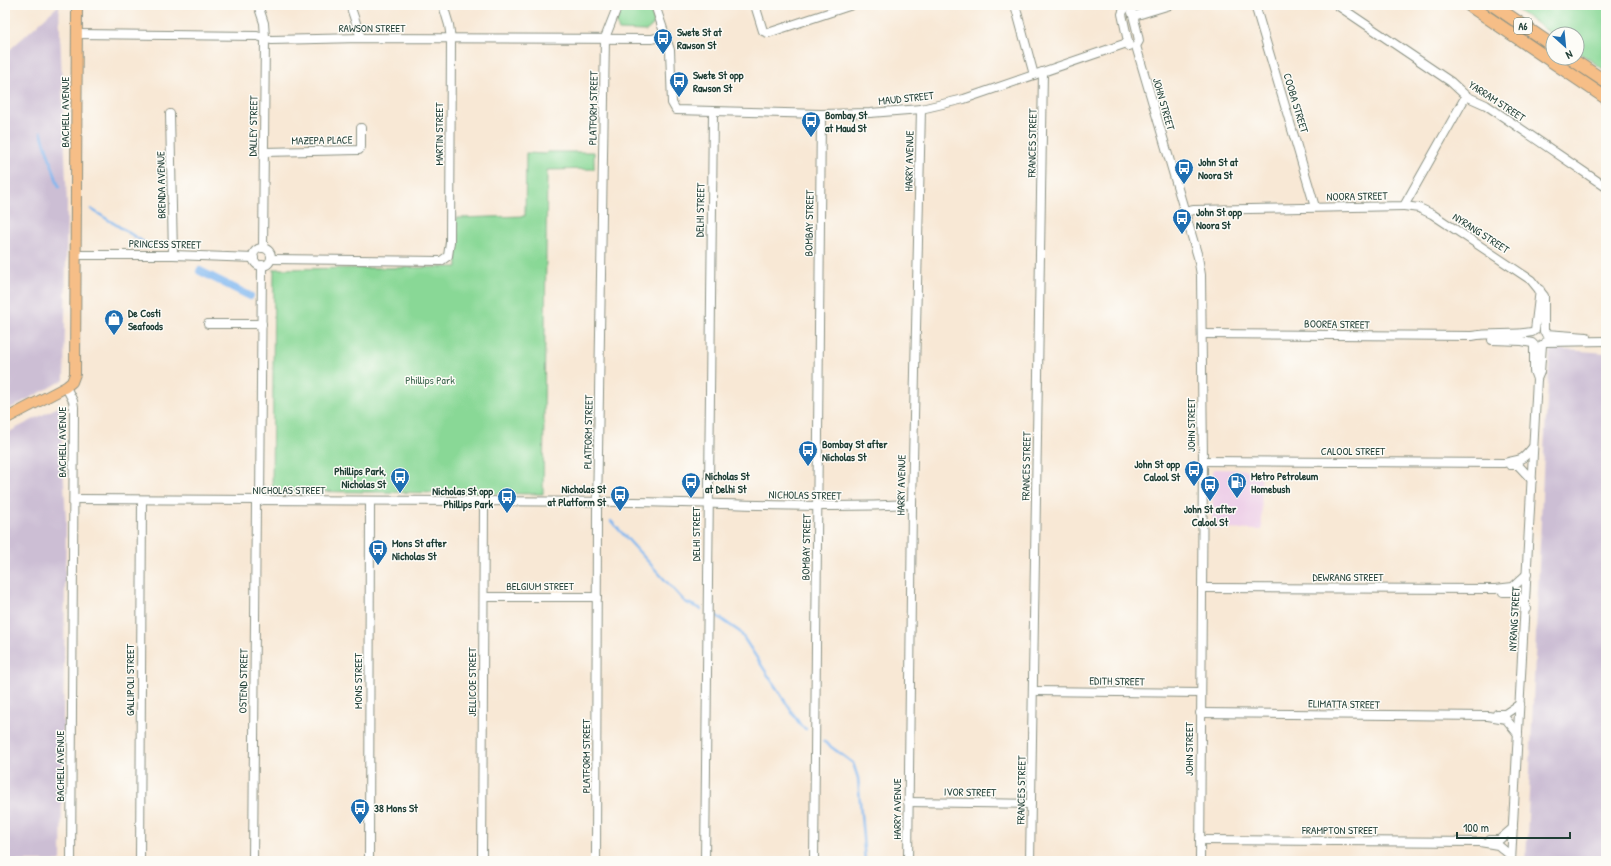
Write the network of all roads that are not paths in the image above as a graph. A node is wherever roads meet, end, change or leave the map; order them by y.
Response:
1 (77, 5) edge
2 (258, 5) edge
3 (350, 5) edge
4 (443, 5) edge
5 (618, 5) edge
6 (655, 5) edge
7 (755, 5) edge
8 (852, 5) edge
9 (1015, 5) edge
10 (1170, 5) edge
11 (1255, 5) edge
12 (1337, 5) edge
13 (1469, 5) edge
14 (1493, 5) edge
15 (1124, 6) edge
16 (1134, 16) junction
17 (77, 34) junction
18 (666, 35) junction
19 (265, 37) junction
20 (361, 38) junction
21 (605, 38) junction
22 (451, 39) junction
23 (1545, 41) edge
24 (1127, 43) junction
25 (1136, 46) junction
26 (1582, 66) edge
27 (1043, 72) junction
28 (1034, 75) junction
29 (1606, 82) edge
30 (1466, 96) junction
31 (1606, 98) edge
32 (921, 109) junction
33 (713, 112) junction
34 (170, 114) dead end
35 (820, 114) junction
36 (360, 128) dead end
37 (264, 152) junction
38 (1606, 187) edge
39 (1404, 206) junction
40 (1315, 207) junction
41 (1184, 212) junction
42 (262, 248) junction
43 (75, 255) junction
44 (173, 255) junction
45 (254, 258) junction
46 (271, 259) junction
47 (262, 265) junction
48 (1540, 290) junction
49 (208, 324) dead end
50 (262, 324) junction
51 (1534, 331) junction
52 (1202, 334) junction
53 (1472, 336) junction
54 (1541, 340) junction
55 (1606, 341) edge
56 (66, 387) junction
57 (5, 419) edge
58 (1533, 447) junction
59 (1203, 461) junction
60 (1504, 463) junction
61 (1532, 480) junction
62 (74, 499) junction
63 (142, 500) junction
64 (258, 501) junction
65 (370, 501) junction
66 (598, 502) junction
67 (484, 503) junction
68 (708, 503) junction
69 (912, 504) junction
70 (817, 506) junction
71 (1527, 574) junction
72 (1202, 588) junction
73 (1494, 589) junction
74 (484, 597) junction
75 (597, 597) junction
76 (1526, 609) junction
77 (1034, 691) junction
78 (1200, 694) junction
79 (1520, 704) junction
80 (1200, 713) junction
81 (1488, 716) junction
82 (1518, 734) junction
83 (908, 802) junction
84 (1031, 804) junction
85 (1513, 828) junction
86 (1200, 840) junction
87 (1480, 842) junction
88 (1511, 859) edge
89 (72, 861) edge
90 (140, 861) edge
91 (253, 861) edge
92 (369, 861) edge
93 (482, 861) edge
94 (596, 861) edge
95 (705, 861) edge
96 (814, 861) edge
97 (908, 861) edge
98 (1030, 861) edge
99 (1200, 861) edge

1 - 17 main road, BACHELL AVENUE
2 - 19 street, DALLEY STREET
3 - 20 street
4 - 22 street, MARTIN STREET
5 - 21 street, PLATFORM STREET
6 - 18 street
7 - 8 street
9 - 28 street
10 - 16 street
11 - 40 street, COOBA STREET
12 - 30 street, YARRAM STREET
13 - 31 highway, A6
14 - 23 highway, A6
15 - 16 street
15 - 24 street
16 - 25 street, JOHN STREET
17 - 19 street, RAWSON STREET
17 - 43 main road, BACHELL AVENUE
18 - 21 street, RAWSON STREET
18 - 33 street, MAUD STREET
19 - 20 street, RAWSON STREET
19 - 37 street, DALLEY STREET
20 - 22 street, RAWSON STREET
21 - 22 street, RAWSON STREET
21 - 66 street, PLATFORM STREET
22 - 46 street, MARTIN STREET
24 - 25 street
24 - 27 street, MAUD STREET
25 - 41 street, JOHN STREET
26 - 29 highway
27 - 28 street, MAUD STREET
27 - 77 street, FRANCES STREET
28 - 32 street, MAUD STREET
30 - 38 street, YARRAM STREET
30 - 39 street
32 - 35 street, MAUD STREET
32 - 69 street, HARRY AVENUE
33 - 35 street, MAUD STREET
33 - 68 street, DELHI STREET
34 - 44 street, BRENDA AVENUE
35 - 70 street, BOMBAY STREET
36 - 37 street, MAZEPA PLACE
37 - 42 street, DALLEY STREET
39 - 40 street, NOORA STREET
39 - 48 street, NYRANG STREET
40 - 41 street, NOORA STREET
41 - 52 street, JOHN STREET
42 - 45 street
42 - 46 street
43 - 44 street, PRINCESS STREET
43 - 56 main road, BACHELL AVENUE
44 - 45 street, PRINCESS STREET
45 - 47 street
46 - 47 street
47 - 50 street
48 - 51 street
48 - 54 street, NYRANG STREET
49 - 50 street
50 - 64 street
51 - 53 street, BOOREA STREET
51 - 54 street, BOOREA STREET
51 - 54 street
52 - 53 street, BOOREA STREET
52 - 59 street, JOHN STREET
53 - 54 street, BOOREA STREET
54 - 55 street, BOOREA STREET
54 - 58 street, NYRANG STREET
56 - 57 main road
56 - 62 street, BACHELL AVENUE
58 - 60 street, CALOOL STREET
58 - 61 street, NYRANG STREET
59 - 60 street, CALOOL STREET
59 - 72 street, JOHN STREET
60 - 61 street, CALOOL STREET
61 - 71 street, NYRANG STREET
62 - 63 street, NICHOLAS STREET
62 - 89 street, BACHELL AVENUE
63 - 64 street, NICHOLAS STREET
63 - 90 street, GALLIPOLI STREET
64 - 65 street, NICHOLAS STREET
64 - 91 street, OSTEND STREET
65 - 67 street, NICHOLAS STREET
65 - 92 street, MONS STREET
66 - 67 street, NICHOLAS STREET
66 - 68 street, NICHOLAS STREET
66 - 75 street, PLATFORM STREET
67 - 74 street, JELLICOE STREET
68 - 70 street, NICHOLAS STREET
68 - 95 street, DELHI STREET
69 - 70 street, NICHOLAS STREET
69 - 83 street, HARRY AVENUE
70 - 96 street, BOMBAY STREET
71 - 73 street, DEWRANG STREET
71 - 76 street, NYRANG STREET
72 - 73 street, DEWRANG STREET
72 - 78 street, JOHN STREET
73 - 76 street, DEWRANG STREET
74 - 75 street, BELGIUM STREET
74 - 93 street, JELLICOE STREET
75 - 94 street, PLATFORM STREET
76 - 79 street, NYRANG STREET
77 - 78 street, EDITH STREET
77 - 84 street, FRANCES STREET
78 - 80 street, JOHN STREET
79 - 81 street, ELIMATTA STREET
79 - 82 street, NYRANG STREET
80 - 81 street, ELIMATTA STREET
80 - 86 street, JOHN STREET
81 - 82 street, ELIMATTA STREET
82 - 85 street, NYRANG STREET
83 - 84 street, IVOR STREET
83 - 97 street, HARRY AVENUE
84 - 98 street, FRANCES STREET
85 - 87 street, FRAMPTON STREET
85 - 88 street, NYRANG STREET
86 - 87 street, FRAMPTON STREET
86 - 99 street, JOHN STREET
87 - 88 street, FRAMPTON STREET

